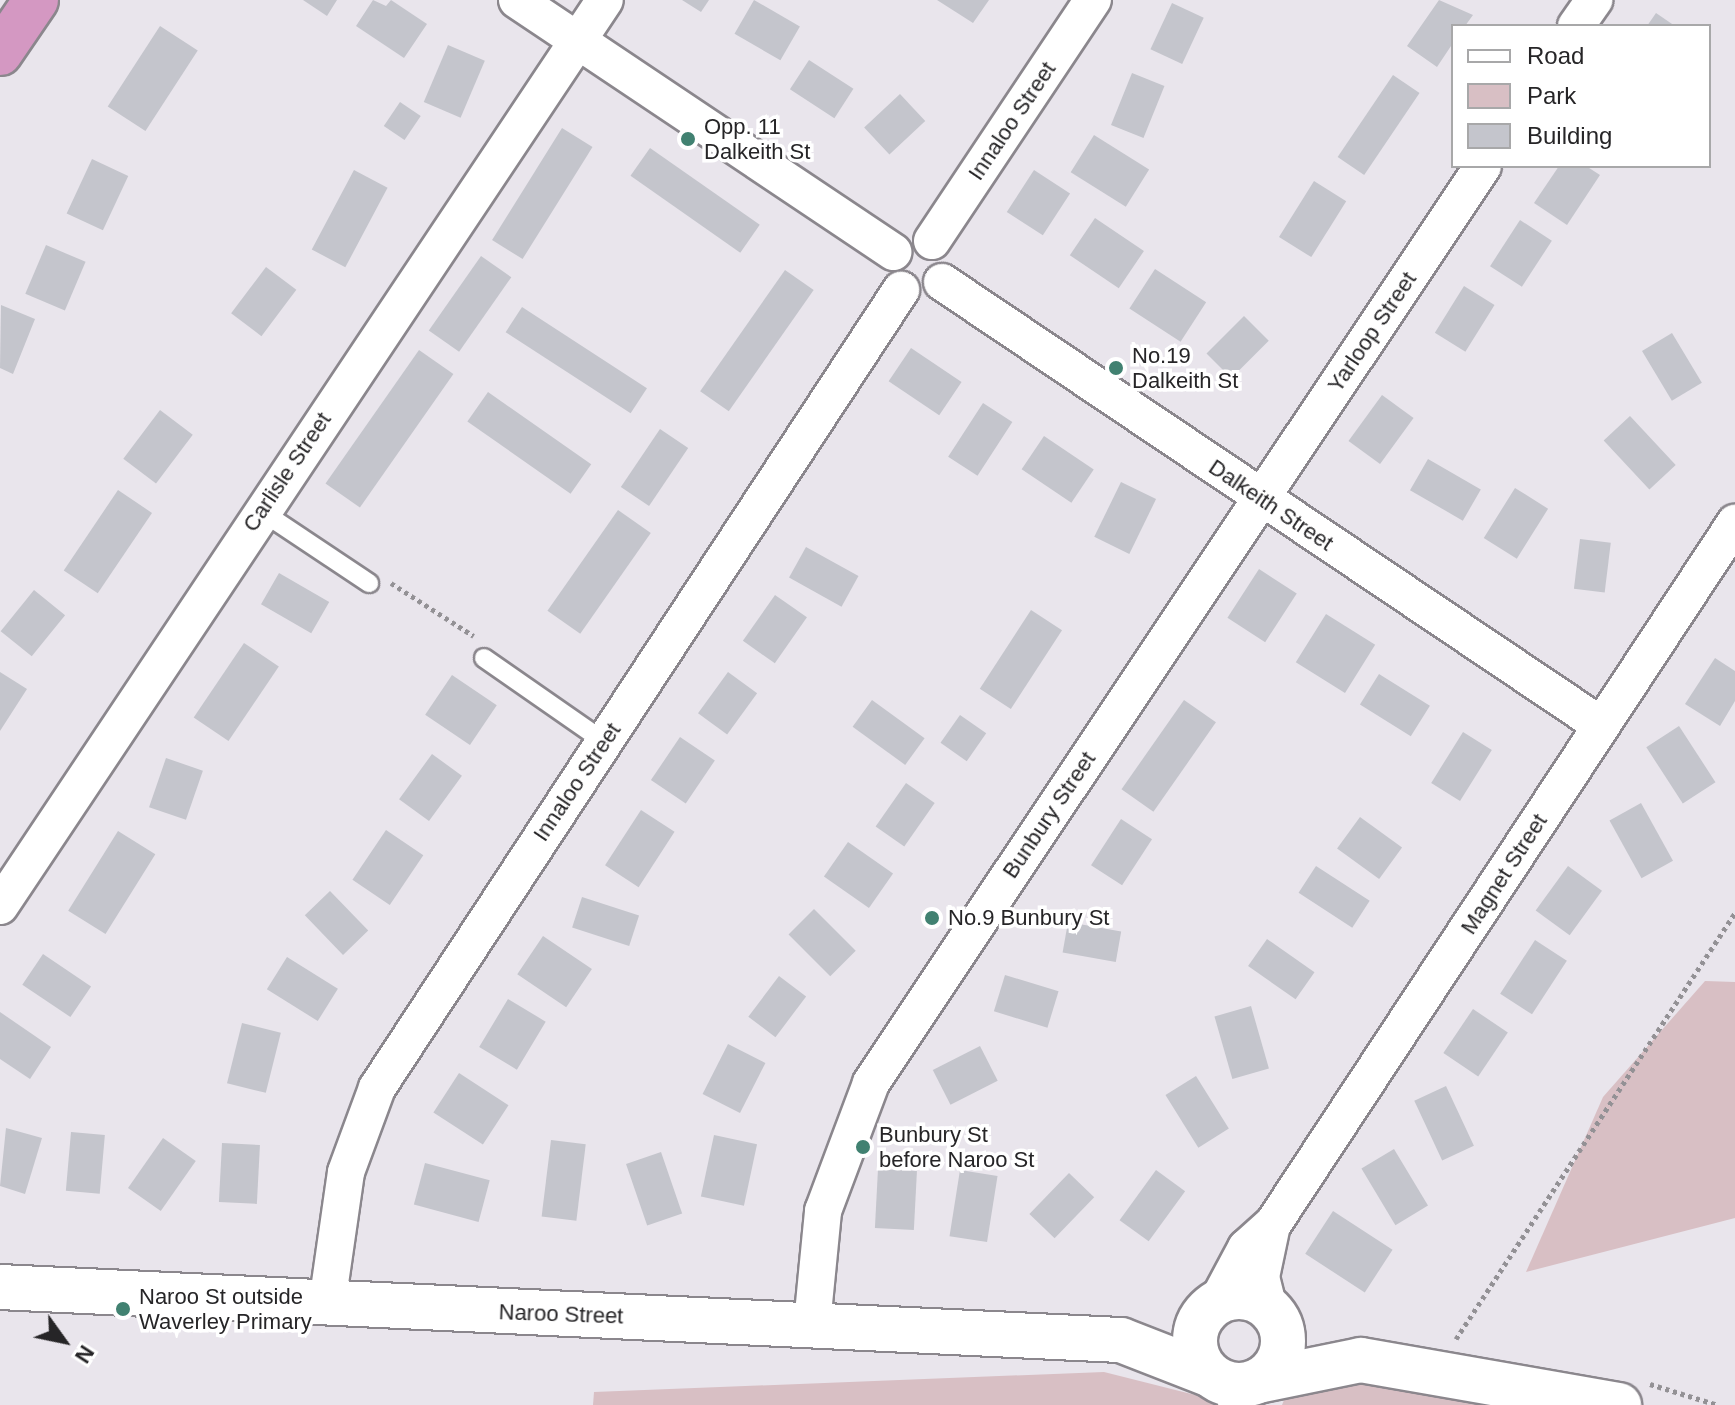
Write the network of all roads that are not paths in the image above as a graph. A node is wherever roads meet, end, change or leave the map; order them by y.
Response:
1 (36, 0) edge
2 (517, 0) edge
3 (605, 0) edge
4 (1093, 0) edge
5 (1594, 0) edge
6 (1577, 24) edge
7 (578, 41) junction
8 (0, 53) edge
9 (1482, 168) edge
10 (932, 241) junction
11 (893, 252) junction
12 (942, 282) junction
13 (901, 290) junction
14 (1261, 498) junction
15 (261, 511) junction
16 (1735, 523) edge
17 (372, 578) road end
18 (485, 651) road end
19 (1602, 726) junction
20 (605, 742) junction
21 (0, 906) edge
22 (1273, 1224) junction
23 (0, 1287) edge
24 (327, 1304) junction
25 (1210, 1308) junction
26 (1273, 1314) junction
27 (812, 1324) junction
28 (1121, 1340) junction
29 (1361, 1360) junction
30 (1231, 1386) edge
31 (1619, 1405) edge

1 - 8 highway
2 - 7 street
3 - 7 street
4 - 10 street, Innaloo Street
5 - 6 street
7 - 11 street
7 - 15 street, Carlisle Street
9 - 14 street, Yarloop Street
10 - 11 street
10 - 12 street
11 - 13 street
12 - 13 street
12 - 14 street, Dalkeith Street
13 - 20 street, Innaloo Street
14 - 19 street, Dalkeith Street
14 - 27 street, Bunbury Street
15 - 17 lane
15 - 21 street, Carlisle Street
16 - 19 street, Magnet Street
18 - 20 lane
19 - 22 street, Magnet Street
20 - 24 street, Innaloo Street
22 - 25 street, Magnet Street
22 - 26 street, Magnet Street
23 - 24 street, Naroo Street
24 - 27 street, Naroo Street
25 - 26 street
25 - 28 street, Naroo Street
25 - 30 street
26 - 29 street
26 - 30 street
27 - 28 street, Naroo Street
28 - 30 street, Naroo Street
29 - 30 street
29 - 31 street

